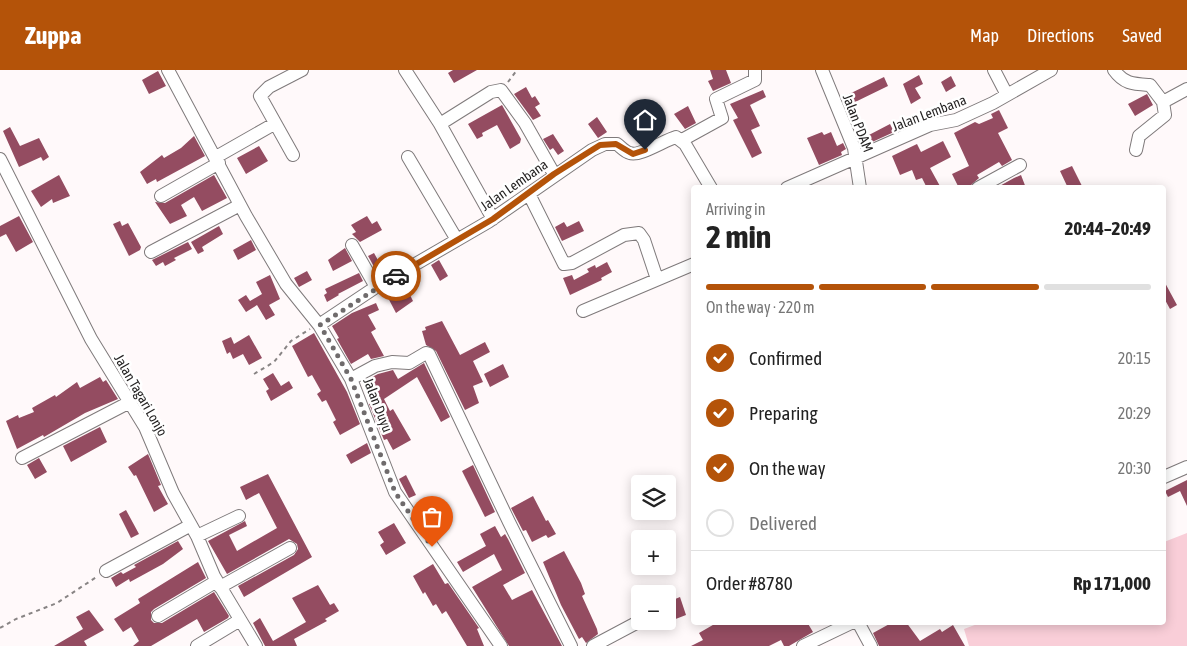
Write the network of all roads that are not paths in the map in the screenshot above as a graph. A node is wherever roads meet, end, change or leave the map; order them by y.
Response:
1 (168, 70) edge
2 (302, 70) edge
3 (405, 70) edge
4 (755, 70) edge
5 (822, 70) edge
6 (994, 70) edge
7 (1051, 70) edge
8 (1114, 70) edge
9 (1187, 89) edge
10 (1007, 95) junction
11 (1163, 102) junction
12 (274, 124) junction
13 (440, 124) junction
14 (682, 140) junction
15 (1136, 150) dead end
16 (292, 155) dead end
17 (408, 157) dead end
18 (857, 158) junction
19 (0, 160) edge
20 (217, 160) junction
21 (1020, 165) dead end
22 (554, 174) junction
23 (709, 185) edge
24 (794, 185) edge
25 (860, 185) edge
26 (983, 185) edge
27 (529, 194) junction
28 (161, 196) dead end
29 (240, 205) junction
30 (493, 219) junction
31 (457, 240) junction
32 (352, 245) dead end
33 (151, 252) dead end
34 (691, 265) edge
35 (657, 280) junction
36 (376, 287) junction
37 (583, 311) dead end
38 (319, 324) junction
39 (351, 379) junction
40 (130, 402) junction
41 (22, 458) dead end
42 (1187, 467) edge
43 (1166, 476) edge
44 (239, 516) dead end
45 (194, 531) junction
46 (290, 548) dead end
47 (106, 571) road end
48 (218, 584) junction
49 (158, 616) dead end
50 (240, 620) junction
51 (847, 625) edge
52 (860, 625) edge
53 (631, 626) edge
54 (197, 646) edge
55 (256, 646) edge
56 (501, 646) edge
57 (571, 646) edge
58 (593, 646) edge
59 (803, 646) edge
60 (871, 646) edge

1 - 20 street, Jalan Duyu
2 - 12 street
3 - 13 street
4 - 14 street
5 - 18 street, Jalan PDAM
6 - 10 street
7 - 10 street, Jalan Lembana
8 - 11 street
9 - 11 street
10 - 18 street, Jalan Lembana
11 - 15 street
12 - 16 street
12 - 20 street
13 - 22 street
13 - 30 street
14 - 22 street, Jalan Lembana
14 - 23 street
17 - 31 street
18 - 24 street, Jalan Lembana
18 - 25 street, Jalan PDAM
19 - 40 street, Jalan Tagari Lonjo
20 - 28 street
20 - 29 street, Jalan Duyu
21 - 26 street
22 - 27 street, Jalan Lembana
27 - 30 street, Jalan Lembana
27 - 35 street
29 - 33 street
29 - 38 street, Jalan Duyu
30 - 31 street, Jalan Lembana
31 - 36 street, Jalan Lembana
32 - 36 street
34 - 35 street
35 - 37 street
36 - 38 street, Jalan Lembana
38 - 39 street, Jalan Duyu
39 - 56 street, Jalan Duyu
39 - 57 street
40 - 41 street
40 - 45 street, Jalan Tagari Lonjo
42 - 43 street
44 - 45 street
45 - 47 street
45 - 48 street, Jalan Tagari Lonjo
46 - 48 street
48 - 49 street
48 - 50 street, Jalan Tagari Lonjo
50 - 54 street
50 - 55 street, Jalan Tagari Lonjo
51 - 59 street
52 - 60 street
53 - 58 street

